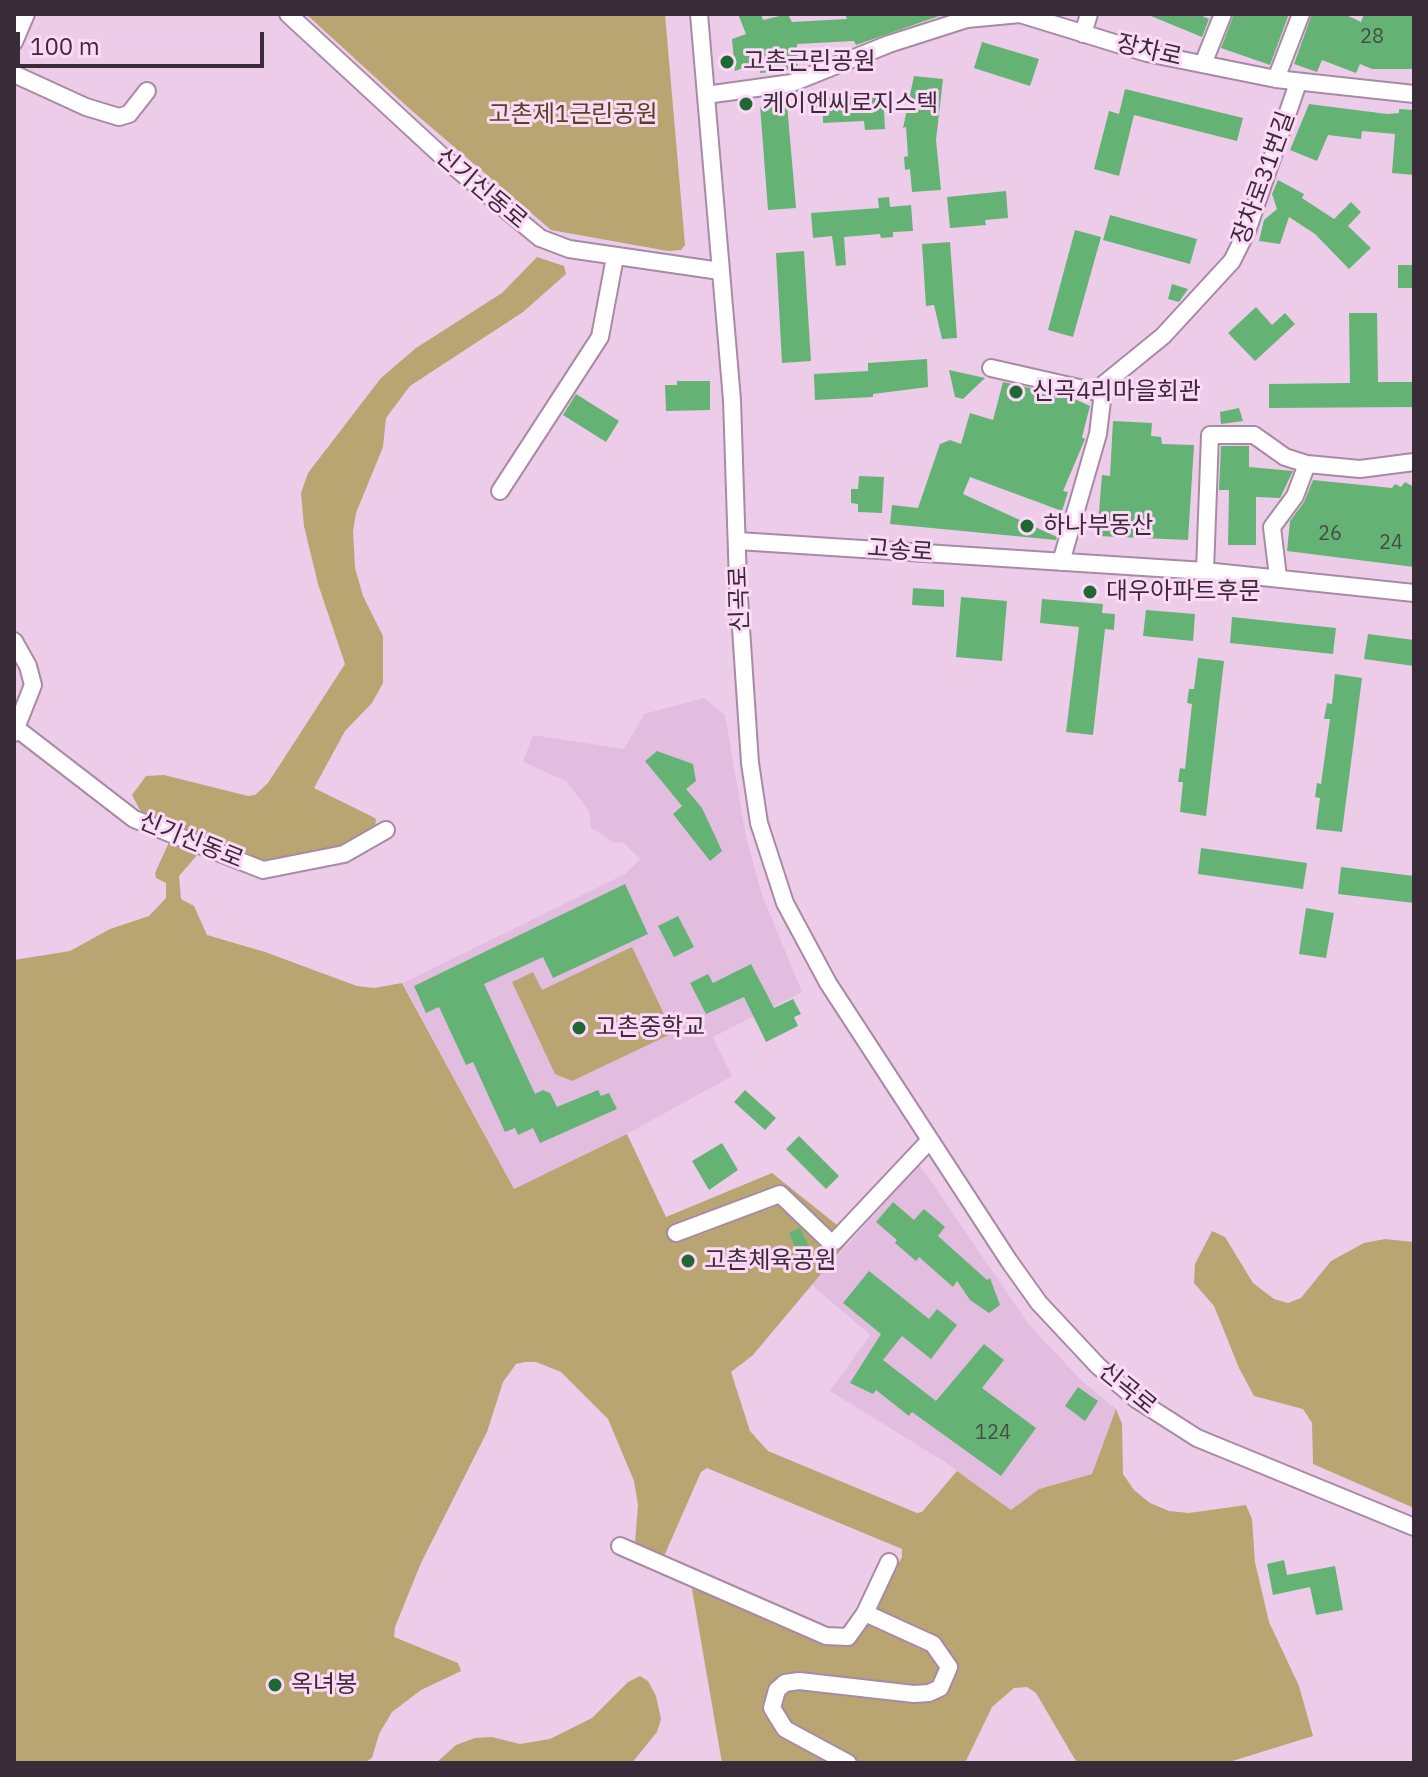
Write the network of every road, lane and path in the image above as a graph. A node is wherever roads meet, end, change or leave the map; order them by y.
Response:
1 (26, 14) edge
2 (288, 14) edge
3 (699, 14) edge
4 (1020, 14) edge
5 (1089, 14) edge
6 (1223, 14) edge
7 (1301, 14) edge
8 (1083, 34) junction
9 (14, 42) edge
10 (1203, 64) junction
11 (14, 74) edge
12 (1276, 79) junction
13 (1298, 83) junction
14 (147, 91) dead end
15 (1414, 94) edge
16 (706, 95) junction
17 (615, 257) junction
18 (720, 271) junction
19 (991, 368) dead end
20 (1101, 393) junction
21 (1414, 462) edge
22 (1307, 464) junction
23 (500, 491) dead end
24 (738, 541) junction
25 (1061, 562) junction
26 (1205, 571) junction
27 (1278, 577) junction
28 (1414, 593) edge
29 (14, 641) edge
30 (15, 730) edge
31 (386, 830) dead end
32 (930, 1140) junction
33 (676, 1233) dead end
34 (1414, 1527) edge
35 (620, 1546) dead end
36 (889, 1562) dead end
37 (865, 1613) junction
38 (848, 1763) edge

1 - 9 street
2 - 17 street, 신기신동로
3 - 16 street, 신곡로
4 - 8 street, 장차로
4 - 16 street, 장차로
5 - 8 street
6 - 10 street
7 - 12 street
8 - 10 street, 장차로
10 - 12 street, 장차로
11 - 14 street
12 - 13 street, 장차로
13 - 15 street, 장차로
13 - 20 street, 장차로31번길
16 - 18 street, 신곡로
17 - 18 street, 신기신동로
17 - 23 street
18 - 24 street, 신곡로
19 - 20 street
20 - 25 street
21 - 22 street
22 - 26 street
22 - 27 street
24 - 25 street, 고송로
24 - 32 street, 신곡로
25 - 26 street, 고송로
26 - 27 street, 고송로
27 - 28 street, 고송로
29 - 30 street, 신기신동로
30 - 31 street, 신기신동로
32 - 33 street
32 - 34 street, 신곡로
35 - 37 street
36 - 37 street
37 - 38 street

